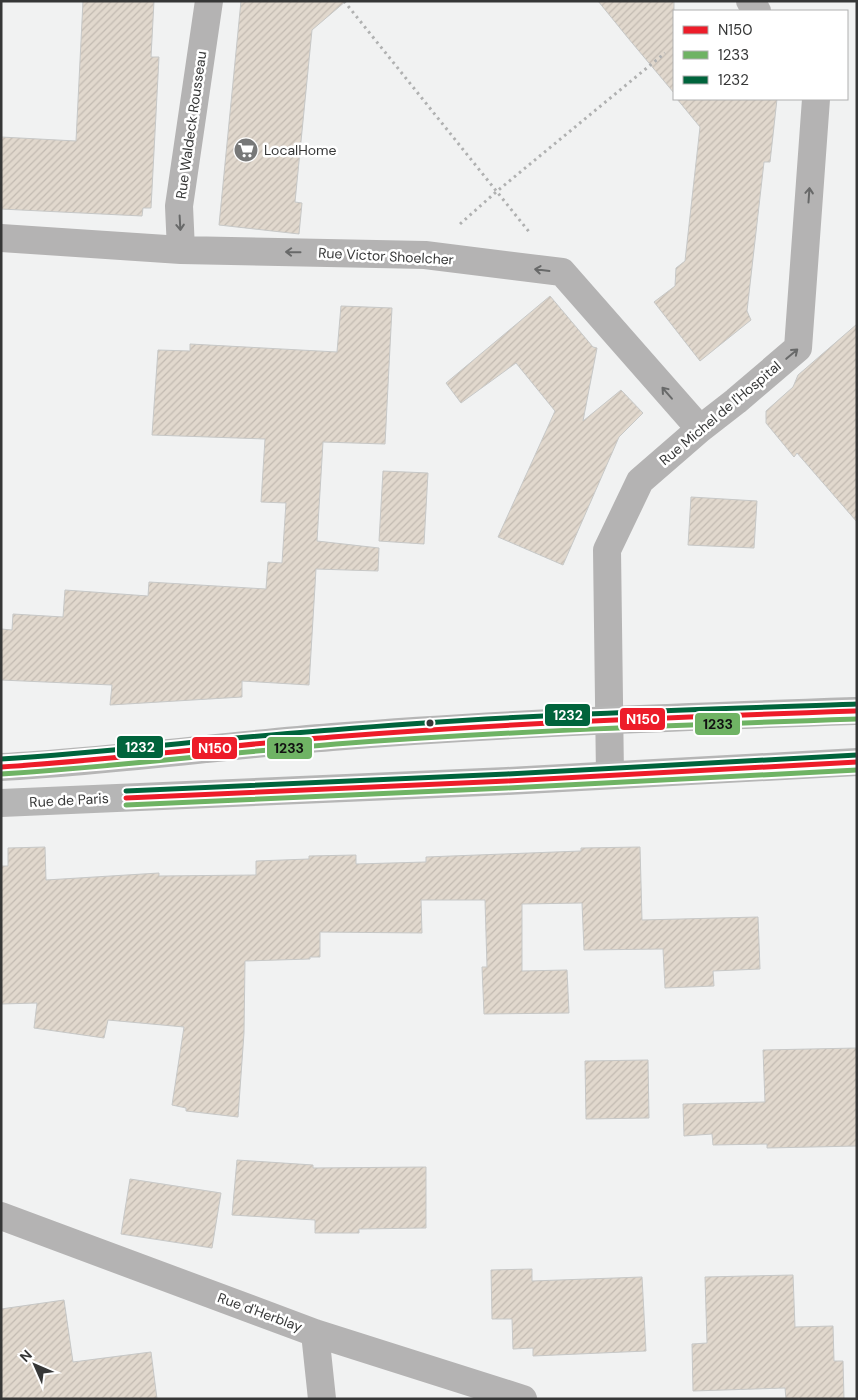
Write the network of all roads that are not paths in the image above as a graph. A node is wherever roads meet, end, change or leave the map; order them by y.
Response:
1 (208, 1) edge
2 (816, 100) edge
3 (1, 238) edge
4 (181, 250) junction
5 (700, 429) junction
6 (857, 711) edge
7 (608, 720) junction
8 (857, 762) edge
9 (1, 767) edge
10 (610, 775) junction
11 (1, 803) edge
12 (1, 1216) edge
13 (315, 1333) junction
14 (322, 1399) edge
15 (523, 1399) edge

1 -> 4 street, Rue Waldeck Rousseau
5 -> 2 street, Rue Michel de l'Hospital
3 - 4 street, Rue Victor Shoelcher
5 -> 4 street, Rue Victor Shoelcher
5 - 7 street, Rue Michel de l'Hospital
6 - 7 main road
7 - 9 main road
7 - 10 street, Rue Michel de l'Hospital
8 - 10 main road, Rue de Paris
10 - 11 main road, Rue de Paris
12 - 13 street, Rue d'Herblay
13 - 14 street
13 - 15 street, Rue d'Herblay

